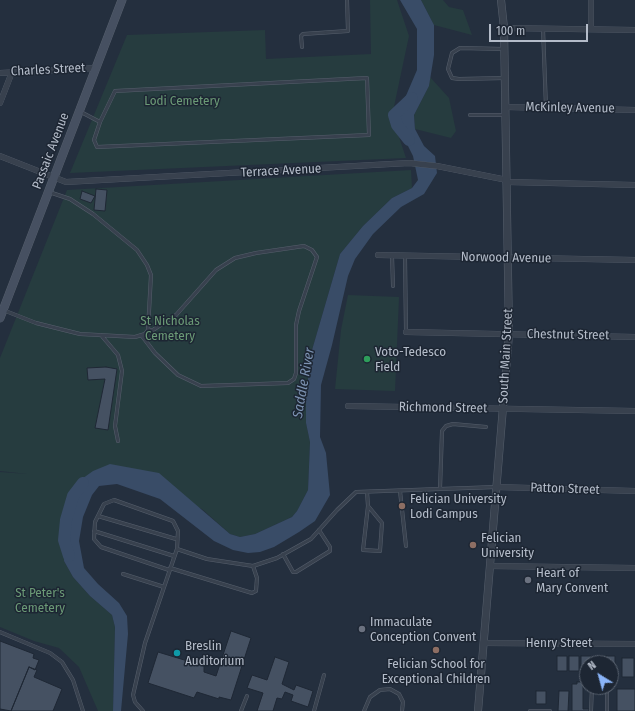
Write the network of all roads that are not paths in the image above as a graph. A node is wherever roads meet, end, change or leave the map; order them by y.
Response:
1 (122, 0) edge
2 (347, 0) edge
3 (501, 0) edge
4 (591, 0) edge
5 (504, 28) junction
6 (543, 29) junction
7 (591, 29) junction
8 (635, 30) edge
9 (302, 47) dead end
10 (505, 49) junction
11 (96, 68) junction
12 (12, 72) junction
13 (0, 73) edge
14 (505, 78) junction
15 (0, 103) edge
16 (506, 107) junction
17 (546, 107) junction
18 (635, 110) edge
19 (80, 111) junction
20 (470, 115) dead end
21 (506, 115) junction
22 (100, 122) junction
23 (0, 156) edge
24 (54, 178) junction
25 (507, 181) junction
26 (635, 185) edge
27 (48, 192) junction
28 (378, 255) dead end
29 (392, 256) junction
30 (406, 256) junction
31 (508, 258) junction
32 (635, 260) edge
33 (393, 286) dead end
34 (1, 312) edge
35 (148, 330) junction
36 (406, 332) joint
37 (509, 334) junction
38 (101, 335) junction
39 (142, 336) junction
40 (635, 336) edge
41 (348, 406) dead end
42 (503, 409) junction
43 (635, 411) edge
44 (486, 427) dead end
45 (118, 442) dead end
46 (496, 487) junction
47 (440, 489) junction
48 (400, 491) junction
49 (635, 491) edge
50 (367, 492) junction
51 (368, 506) junction
52 (98, 516) junction
53 (94, 530) junction
54 (319, 530) junction
55 (176, 539) junction
56 (406, 546) dead end
57 (177, 549) junction
58 (283, 554) junction
59 (174, 556) junction
60 (253, 566) junction
61 (490, 566) junction
62 (635, 568) edge
63 (170, 569) junction
64 (123, 574) dead end
65 (164, 587) junction
66 (0, 632) edge
67 (483, 643) junction
68 (635, 644) edge
69 (324, 675) dead end
70 (592, 695) edge
71 (607, 695) edge
72 (247, 696) dead end
73 (478, 701) junction
74 (84, 711) edge
75 (143, 711) edge
76 (241, 711) edge
77 (314, 711) edge
78 (364, 711) edge
79 (402, 711) edge
80 (478, 711) edge
81 (484, 711) edge
82 (530, 711) edge
83 (550, 711) edge
84 (591, 711) edge
85 (607, 711) edge

1 - 11 main road, Passaic Avenue
2 - 9 lane
3 - 5 street, South Main Street
4 - 7 street
5 - 6 street
5 - 10 street, South Main Street
6 - 7 street
6 - 17 lane
7 - 8 street
10 - 14 street, South Main Street
10 - 14 lane
11 - 12 street, Charles Street
11 - 19 main road, Passaic Avenue
12 - 13 street, Charles Street
12 - 15 street
14 - 16 street, South Main Street
16 - 17 street, McKinley Avenue
16 - 21 street, South Main Street
17 - 18 street, McKinley Avenue
19 - 22 lane
19 - 24 main road, Passaic Avenue
20 - 21 lane
21 - 25 street, South Main Street
22 - 22 lane
23 - 24 street, Terrace Avenue
24 - 25 street, Terrace Avenue
24 - 27 main road, Passaic Avenue
25 - 26 street, Terrace Avenue
25 - 31 street, South Main Street
27 - 34 main road, Passaic Avenue
27 - 35 lane
28 - 29 street, Norwood Avenue
29 - 30 street, Norwood Avenue
29 - 33 lane
30 - 31 street, Norwood Avenue
30 - 36 lane
31 - 32 street, Norwood Avenue
31 - 37 street, South Main Street
34 - 38 lane
35 - 39 lane
35 - 39 lane
36 - 37 street, Chestnut Street
37 - 40 street, Chestnut Street
37 - 42 street, South Main Street
38 - 39 lane
38 - 45 lane
41 - 42 street, Richmond Street
42 - 43 street, Richmond Street
42 - 46 street, South Main Street
44 - 47 lane
46 - 47 lane
46 - 49 street, Patton Street
46 - 61 street, South Main Street
47 - 48 lane
48 - 50 lane
48 - 56 lane
50 - 51 lane
50 - 54 lane
51 - 51 lane
52 - 53 lane
52 - 55 lane
52 - 55 lane
53 - 59 lane
53 - 63 lane
54 - 58 lane
54 - 58 lane
55 - 57 lane
57 - 59 lane
57 - 60 lane
58 - 60 lane
59 - 63 lane
60 - 63 lane
61 - 62 street
61 - 67 street, South Main Street
63 - 65 lane
64 - 65 lane
65 - 75 lane
66 - 74 lane
67 - 68 street, Henry Street
67 - 73 street, South Main Street
69 - 77 lane
70 - 84 lane
71 - 85 lane
72 - 76 lane
73 - 80 street, South Main Street
73 - 81 street
78 - 79 lane
82 - 83 lane

